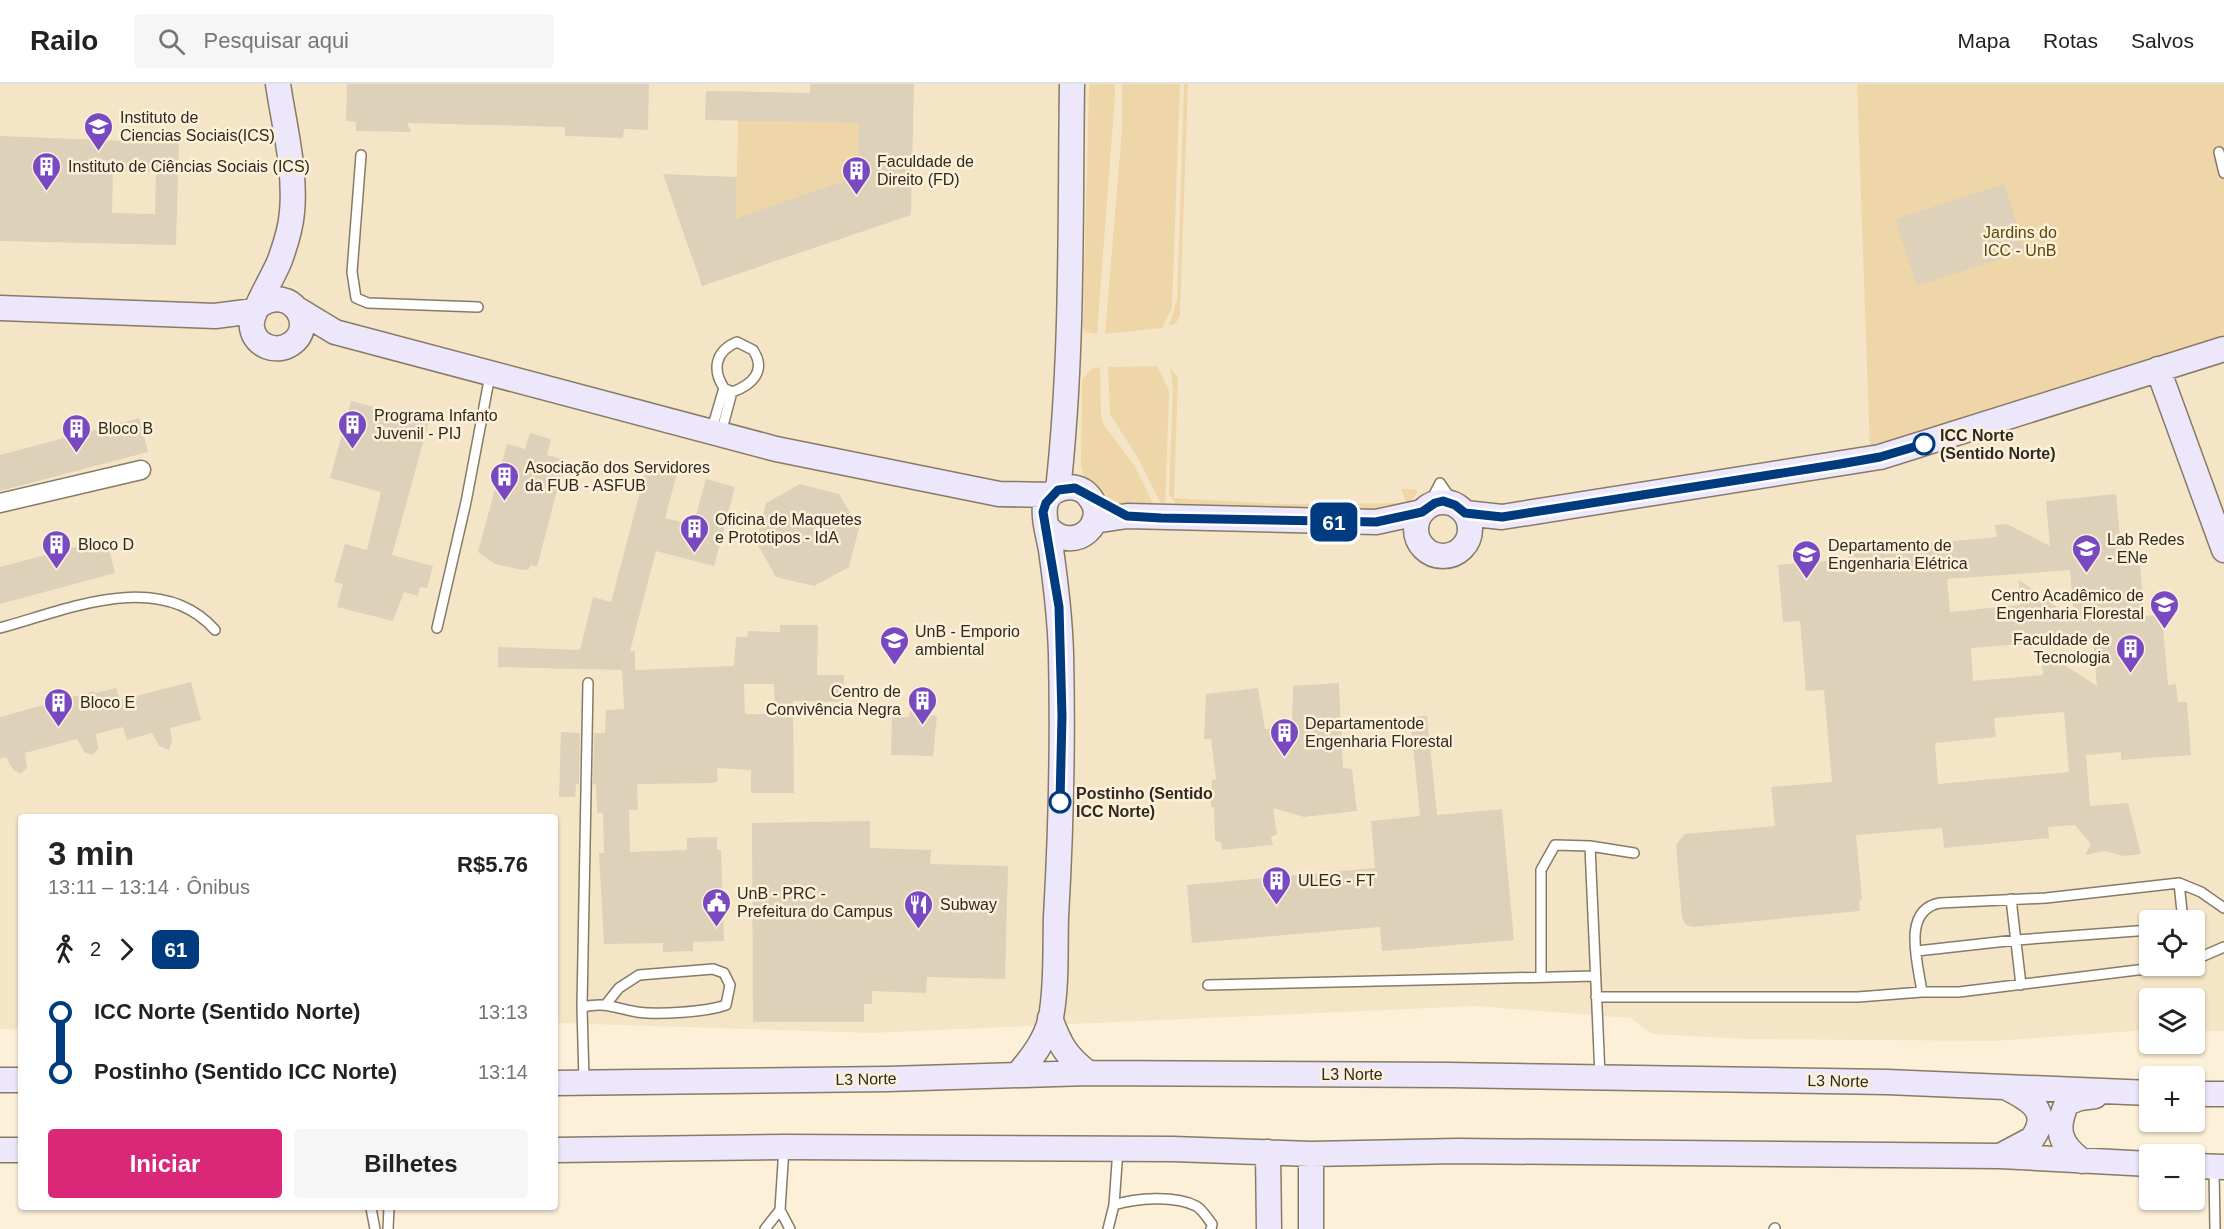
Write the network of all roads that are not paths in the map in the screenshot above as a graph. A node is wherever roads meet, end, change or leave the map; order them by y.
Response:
1 (278, 84) edge
2 (1072, 84) edge
3 (2219, 152) dead end
4 (361, 155) dead end
5 (2224, 173) edge
6 (281, 257) junction
7 (294, 305) junction
8 (478, 307) dead end
9 (0, 308) edge
10 (257, 308) junction
11 (215, 316) junction
12 (335, 332) junction
13 (254, 336) junction
14 (296, 340) junction
15 (2224, 349) edge
16 (2158, 369) junction
17 (490, 373) junction
18 (728, 390) junction
19 (716, 434) junction
20 (141, 470) dead end
21 (1068, 492) junction
22 (999, 495) junction
23 (0, 503) edge
24 (1425, 509) junction
25 (1460, 509) junction
26 (1127, 516) junction
27 (1502, 517) junction
28 (1094, 521) junction
29 (1376, 522) junction
30 (1046, 525) junction
31 (1416, 535) junction
32 (1070, 539) junction
33 (1468, 541) junction
34 (2224, 550) edge
35 (1059, 607) junction
36 (0, 628) edge
37 (437, 628) dead end
38 (215, 630) dead end
39 (588, 683) dead end
40 (1590, 846) junction
41 (1634, 853) dead end
42 (2179, 883) junction
43 (2011, 899) junction
44 (2224, 908) edge
45 (2182, 910) edge
46 (2139, 931) edge
47 (2016, 940) junction
48 (2224, 947) edge
49 (1917, 951) junction
50 (2205, 955) edge
51 (2139, 970) edge
52 (1595, 976) junction
53 (1541, 977) junction
54 (1208, 985) dead end
55 (2021, 985) junction
56 (1922, 992) junction
57 (1596, 997) junction
58 (607, 1003) junction
59 (582, 1007) junction
60 (1050, 1018) junction
61 (1088, 1073) junction
62 (1017, 1075) junction
63 (1600, 1076) junction
64 (0, 1080) edge
65 (18, 1080) edge
66 (558, 1083) edge
67 (584, 1083) junction
68 (2005, 1086) junction
69 (2139, 1093) edge
70 (2139, 1093) edge
71 (2205, 1094) edge
72 (2224, 1095) edge
73 (784, 1147) junction
74 (1118, 1149) junction
75 (0, 1150) edge
76 (18, 1150) edge
77 (558, 1150) edge
78 (1268, 1152) junction
79 (1311, 1154) junction
80 (2000, 1156) junction
81 (2082, 1161) junction
82 (2139, 1164) edge
83 (2211, 1166) edge
84 (1114, 1205) junction
85 (371, 1210) edge
86 (389, 1210) edge
87 (780, 1210) junction
88 (375, 1229) edge
89 (388, 1229) edge
90 (765, 1229) edge
91 (790, 1229) edge
92 (1108, 1229) edge
93 (1211, 1229) edge
94 (1269, 1229) edge
95 (1311, 1229) edge
96 (2215, 1229) edge

1 - 6 street
2 - 21 street
3 - 5 lane
4 - 8 lane
6 - 7 street
6 - 10 street
7 - 10 street
7 - 12 street
7 - 14 street
9 - 11 street
10 - 11 street
10 - 13 street
11 - 13 street
12 - 14 street
12 - 17 street
13 - 14 street
15 - 16 street
16 - 27 street
16 - 34 street
17 - 19 street
17 - 37 lane
18 - 18 lane
18 - 19 lane
19 - 22 street
20 - 23 street
21 - 22 street
21 - 26 street
21 - 28 street
21 - 30 street
22 - 30 street
24 - 25 street
24 - 29 street
24 - 31 street
25 - 27 street
25 - 33 street
26 - 28 street
26 - 29 street
27 - 33 street
28 - 32 street
29 - 31 street
30 - 32 street
30 - 35 street
31 - 33 street
32 - 35 street
35 - 60 street
36 - 38 lane
39 - 59 lane
40 - 41 lane
40 - 52 lane
40 - 53 lane
42 - 43 lane
42 - 44 lane
42 - 45 lane
43 - 47 lane
43 - 49 lane
46 - 47 lane
47 - 49 lane
47 - 55 lane
48 - 50 lane
49 - 56 lane
51 - 55 lane
52 - 53 lane
52 - 57 lane
53 - 54 lane
55 - 56 lane
56 - 57 lane
57 - 63 lane
58 - 58 lane
58 - 59 lane
59 - 67 lane
60 - 61 street
60 - 62 street
61 - 62 street, L3 Norte
61 - 63 street, L3 Norte
62 - 67 street, L3 Norte
63 - 68 street, L3 Norte
64 - 65 street
66 - 67 street, L3 Norte
68 - 69 street, L3 Norte
68 - 80 street
70 - 81 street
71 - 72 street
73 - 74 street
73 - 77 street
73 - 87 lane
74 - 78 street
74 - 84 lane
75 - 76 street
78 - 79 street
78 - 94 street
79 - 80 street
79 - 95 street
80 - 81 street
81 - 82 street
83 - 96 lane
84 - 92 lane
84 - 93 lane
85 - 88 lane
86 - 89 lane
87 - 90 lane
87 - 91 lane

